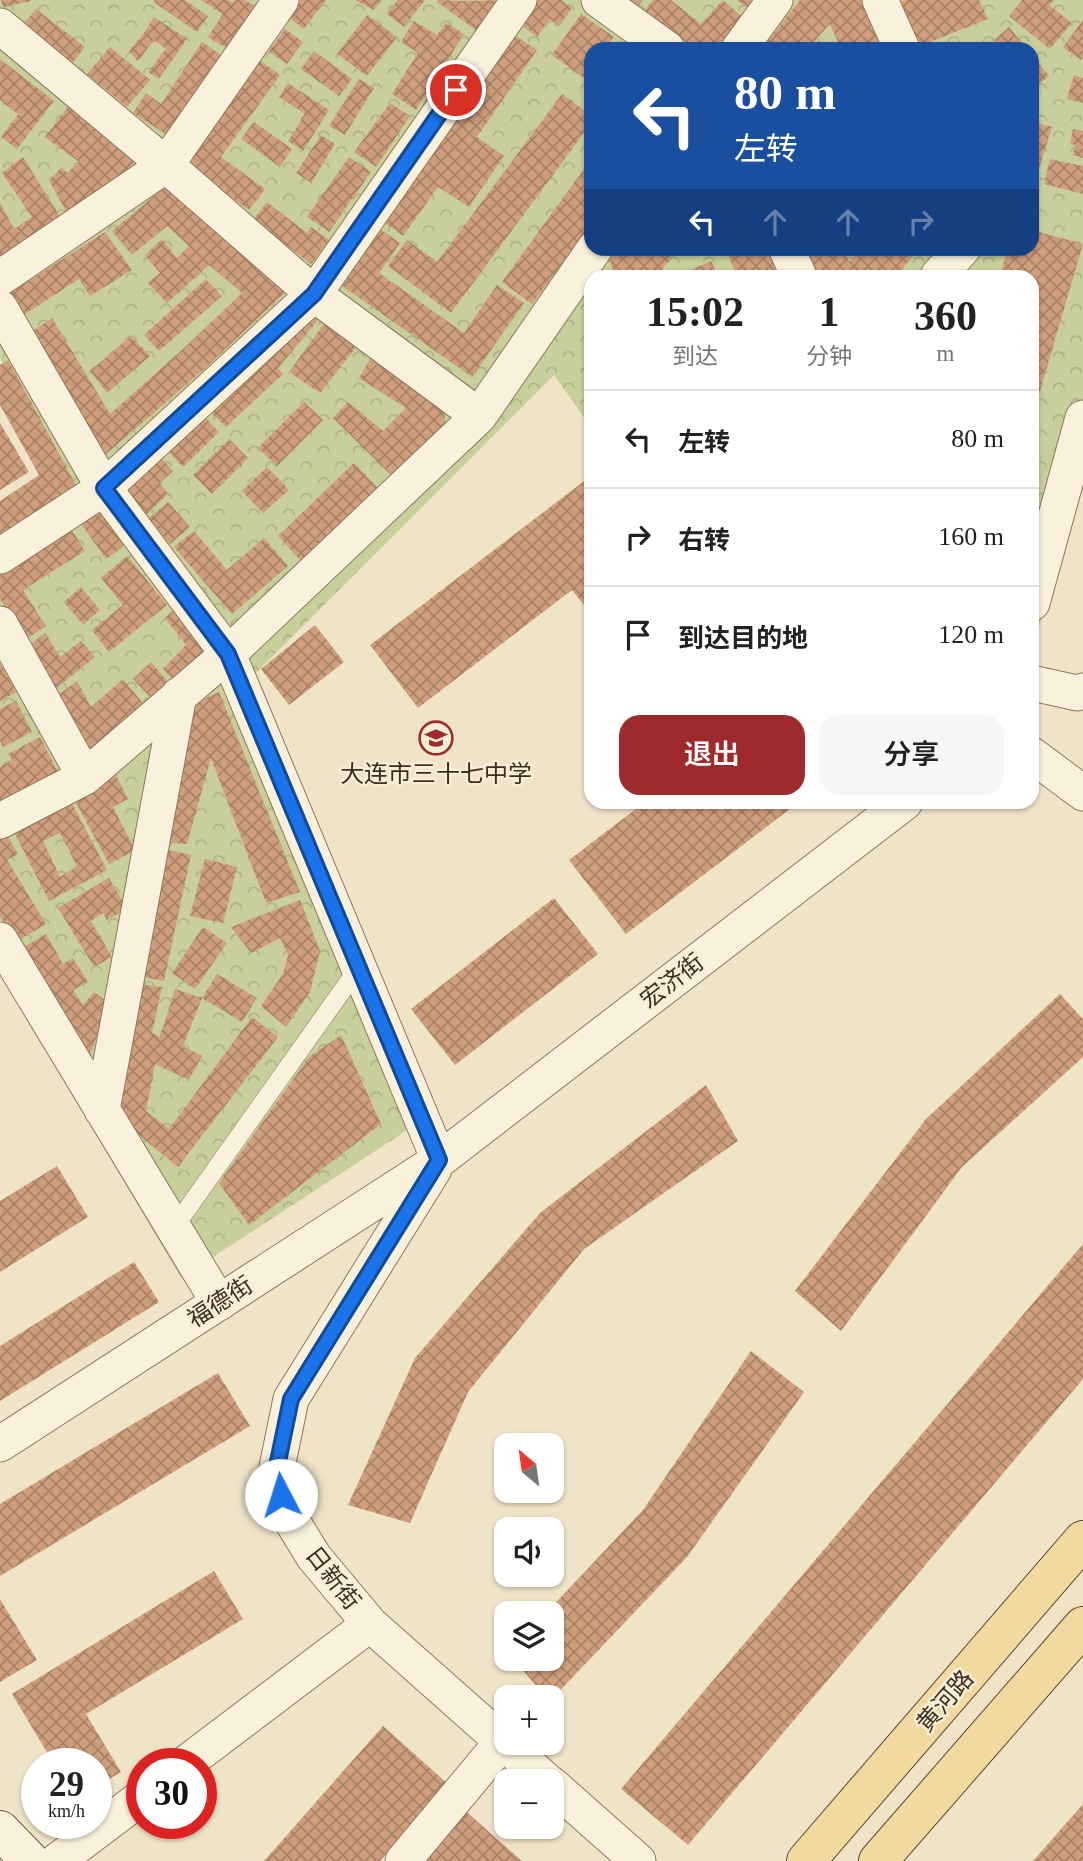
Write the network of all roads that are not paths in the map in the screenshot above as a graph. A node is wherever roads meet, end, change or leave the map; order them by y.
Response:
1 (281, 0) edge
2 (519, 0) edge
3 (599, 0) edge
4 (775, 0) edge
5 (880, 0) edge
6 (0, 26) edge
7 (657, 42) edge
8 (744, 42) edge
9 (899, 42) edge
10 (166, 164) junction
11 (956, 256) edge
12 (943, 270) edge
13 (584, 273) edge
14 (0, 278) edge
15 (314, 294) junction
16 (0, 308) edge
17 (479, 416) junction
18 (1083, 418) edge
19 (104, 488) junction
20 (0, 556) edge
21 (1039, 578) edge
22 (0, 624) edge
23 (228, 654) junction
24 (1039, 685) edge
25 (1083, 691) edge
26 (179, 695) junction
27 (1039, 760) edge
28 (85, 777) junction
29 (1083, 793) edge
30 (896, 809) edge
31 (0, 821) edge
32 (0, 940) edge
33 (359, 967) junction
34 (102, 1110) junction
35 (439, 1160) junction
36 (173, 1229) junction
37 (219, 1303) junction
38 (0, 1444) edge
39 (1081, 1548) edge
40 (370, 1624) junction
41 (1083, 1626) edge
42 (494, 1733) edge
43 (206, 1748) edge
44 (494, 1752) edge
45 (519, 1755) edge
46 (534, 1769) edge
47 (564, 1795) edge
48 (126, 1809) edge
49 (0, 1830) edge
50 (30, 1861) edge
51 (57, 1861) edge
52 (403, 1861) edge
53 (638, 1861) edge
54 (806, 1861) edge
55 (878, 1861) edge

1 - 10 street
2 - 15 street
3 - 7 street
4 - 8 street
5 - 9 street
6 - 10 street
10 - 14 street
10 - 15 street
11 - 12 street
13 - 17 street
15 - 17 street
15 - 19 street
16 - 19 street
17 - 23 street
18 - 21 street
19 - 20 street
19 - 23 street
22 - 28 street
23 - 26 street
23 - 33 street
24 - 25 street
26 - 28 street
26 - 34 street
27 - 29 street
28 - 31 street
30 - 35 street, 宏济街
32 - 34 street
33 - 35 street
33 - 36 lane
34 - 36 street
35 - 37 street, 福德街
35 - 40 street, 日新街
36 - 37 street
37 - 38 street, 福德街
39 - 54 main road, 黄河路
40 - 42 street, 日新街
40 - 43 street, 日新街
41 - 55 main road
44 - 52 street
45 - 46 street, 日新街
47 - 53 street, 日新街
48 - 51 street
49 - 50 main road

